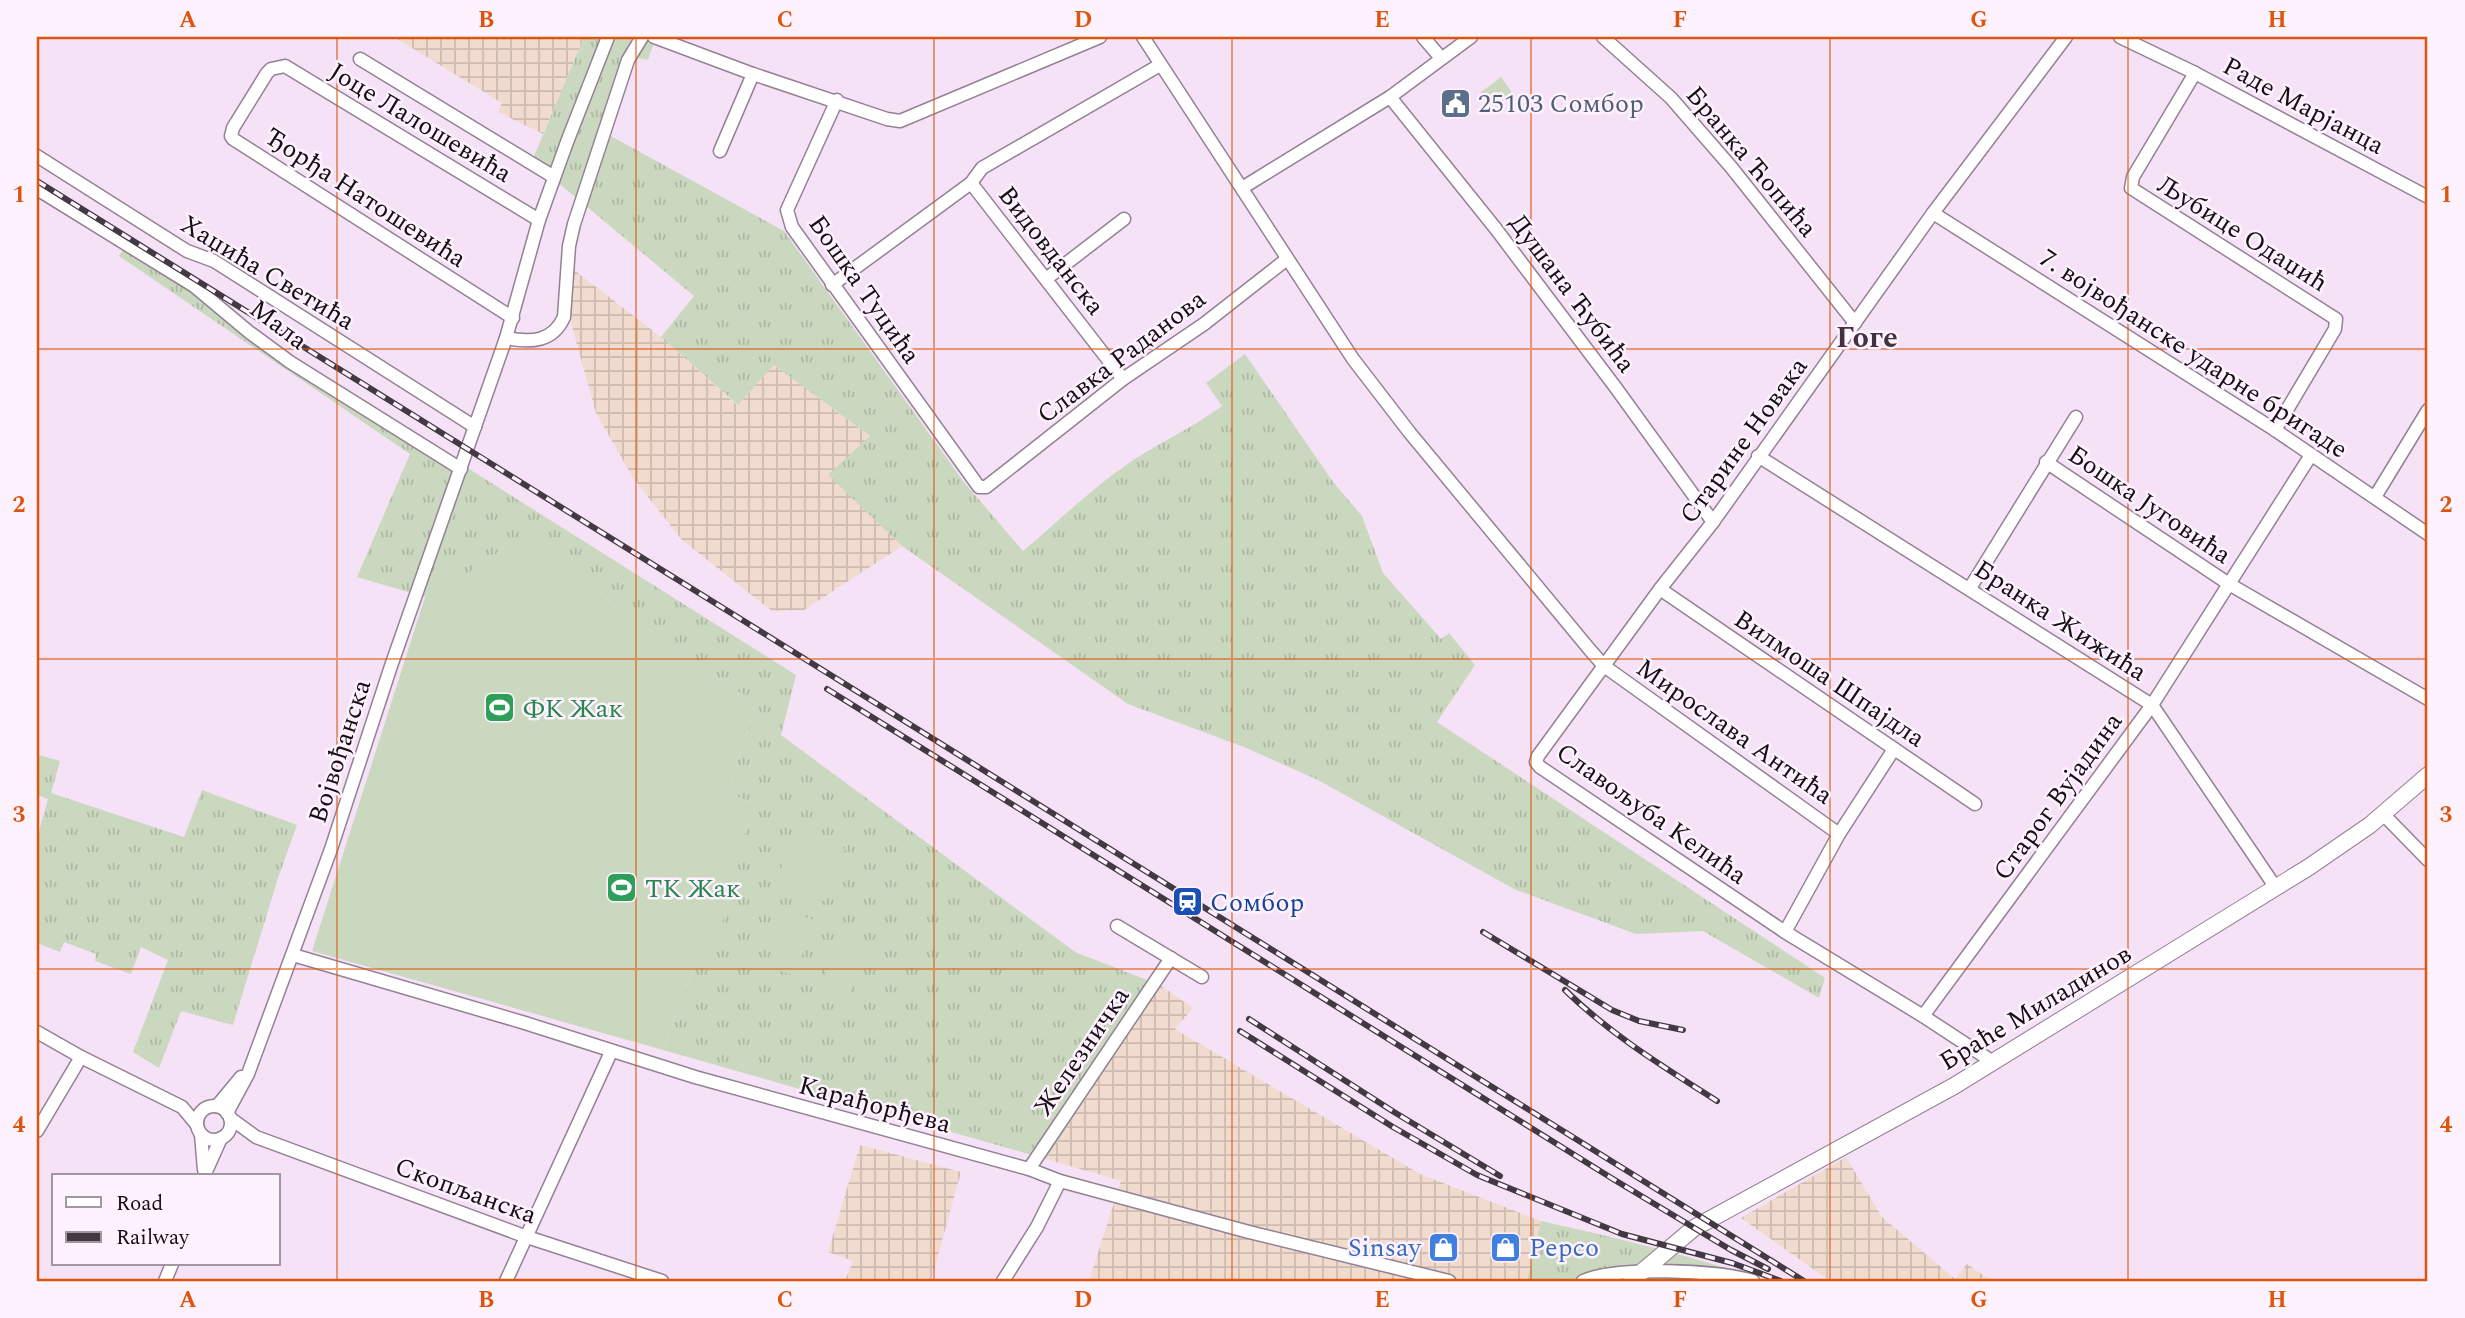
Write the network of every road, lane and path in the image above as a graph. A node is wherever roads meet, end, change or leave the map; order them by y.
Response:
1 (608, 37) edge
2 (642, 37) edge
3 (654, 37) edge
4 (1100, 37) edge
5 (1143, 37) edge
6 (1423, 37) edge
7 (1471, 37) edge
8 (1603, 37) edge
9 (2066, 37) edge
10 (2120, 37) edge
11 (1452, 43) edge
12 (1441, 58) junction
13 (359, 59) dead end
14 (1160, 65) junction
15 (278, 67) joint
16 (2196, 73) junction
17 (753, 74) junction
18 (1390, 97) junction
19 (837, 100) junction
20 (720, 151) dead end
21 (37, 156) edge
22 (554, 177) junction
23 (971, 183) junction
24 (1242, 188) junction
25 (37, 189) edge
26 (2426, 192) edge
27 (1933, 213) junction
28 (1124, 219) dead end
29 (539, 220) junction
30 (1287, 259) junction
31 (1046, 279) junction
32 (832, 285) junction
33 (513, 318) junction
34 (1854, 323) junction
35 (506, 338) junction
36 (1123, 379) junction
37 (2428, 410) edge
38 (2076, 417) dead end
39 (475, 427) junction
40 (2275, 430) junction
41 (2311, 455) junction
42 (1758, 456) junction
43 (2046, 462) junction
44 (461, 469) junction
45 (982, 488) joint
46 (2375, 497) junction
47 (1713, 522) junction
48 (2428, 534) edge
49 (2230, 584) junction
50 (1660, 589) junction
51 (1970, 589) junction
52 (1604, 666) junction
53 (2428, 699) edge
54 (2152, 705) junction
55 (1894, 750) junction
56 (2428, 775) edge
57 (1975, 804) dead end
58 (2383, 814) junction
59 (1839, 834) junction
60 (2428, 860) edge
61 (2276, 888) junction
62 (1117, 926) dead end
63 (1785, 932) junction
64 (293, 955) junction
65 (1171, 958) junction
66 (1202, 977) dead end
67 (1923, 1016) junction
68 (37, 1032) edge
69 (611, 1052) junction
70 (81, 1057) junction
71 (1993, 1062) junction
72 (181, 1107) junction
73 (220, 1111) junction
74 (199, 1130) junction
75 (37, 1131) edge
76 (224, 1136) junction
77 (256, 1137) junction
78 (1029, 1169) junction
79 (204, 1174) edge
80 (205, 1174) edge
81 (1060, 1181) junction
82 (527, 1237) junction
83 (1635, 1276) edge
84 (506, 1281) edge
85 (662, 1281) edge
86 (1003, 1281) edge
87 (1449, 1281) edge
88 (1583, 1281) edge
89 (1753, 1281) edge

1 - 22 street, Војвођанска
2 - 35 street
3 - 17 street
4 - 19 street
5 - 14 street
6 - 12 street
7 - 11 street
8 - 34 street, Бранка Ћопића
9 - 27 street, Старине Новака
10 - 16 street, Раде Марјанца
11 - 12 street
12 - 18 street
13 - 22 street
14 - 23 street
14 - 24 street
15 - 29 street, Јоце Лалошевића
15 - 33 street, Ђорђа Натошевића
16 - 26 street, Раде Марјанца
16 - 40 street, Љубице Одаџић
17 - 19 street
17 - 20 street
18 - 24 street
18 - 47 street, Душана Ћубића
19 - 32 street, Бошка Туцића
21 - 39 street, Хаџића Светића
22 - 29 street, Војвођанска
23 - 31 street, Видовданска
23 - 32 street
24 - 30 street
25 - 44 street, Мала
27 - 34 street, Старине Новака
27 - 40 street, 7. војвођанске ударне бригаде
28 - 31 street
29 - 33 street, Војвођанска
30 - 36 street, Славка Раданова
30 - 52 street
31 - 36 street, Видовданска
32 - 45 street, Бошка Туцића
33 - 35 street, Војвођанска
34 - 42 street, Старине Новака
35 - 39 street, Војвођанска
36 - 45 street, Славка Раданова
37 - 46 street
38 - 43 street
39 - 44 street, Војвођанска
40 - 41 street, 7. војвођанске ударне бригаде
41 - 46 street, 7. војвођанске ударне бригаде
41 - 49 street, Старог Вујадина
42 - 47 street, Старине Новака
42 - 51 street, Бранка Жижића
43 - 49 street, Бошка Југовића
43 - 51 street
44 - 64 street, Војвођанска
46 - 48 street, 7. војвођанске ударне бригаде
47 - 50 street, Старине Новака
49 - 53 street, Бошка Југовића
49 - 54 street, Старог Вујадина
50 - 52 street, Старине Новака
50 - 55 street, Вилмоша Шпајдла
51 - 54 street, Бранка Жижића
52 - 59 street, Мирослава Антића
52 - 63 street, Славољуба Келића
54 - 61 street, Бранка Жижића
54 - 67 street, Старог Вујадина
55 - 57 street, Вилмоша Шпајдла
55 - 59 street
56 - 58 main road, Браће Миладинов
58 - 60 street
58 - 61 main road, Браће Миладинов
59 - 63 street
61 - 71 main road, Браће Миладинов
62 - 65 street
63 - 67 street, Славољуба Келића
64 - 69 street, Карађорђева
64 - 73 street, Војвођанска
65 - 66 street
65 - 78 street, Железничка
67 - 71 street, Славољуба Келића
68 - 70 street
69 - 78 street, Карађорђева
69 - 82 street
70 - 72 street
70 - 75 street
71 - 83 main road, Браће Миладинов
72 - 73 street
72 - 74 street
73 - 74 street
73 - 76 street
73 - 77 street, Скопљанска
74 - 76 street
74 - 79 street
76 - 77 street, Скопљанска
76 - 80 street
77 - 82 street, Скопљанска
78 - 81 street, Карађорђева
81 - 86 street
81 - 87 street, Карађорђева
82 - 84 street
82 - 85 street, Скопљанска
83 - 88 street
83 - 89 street

